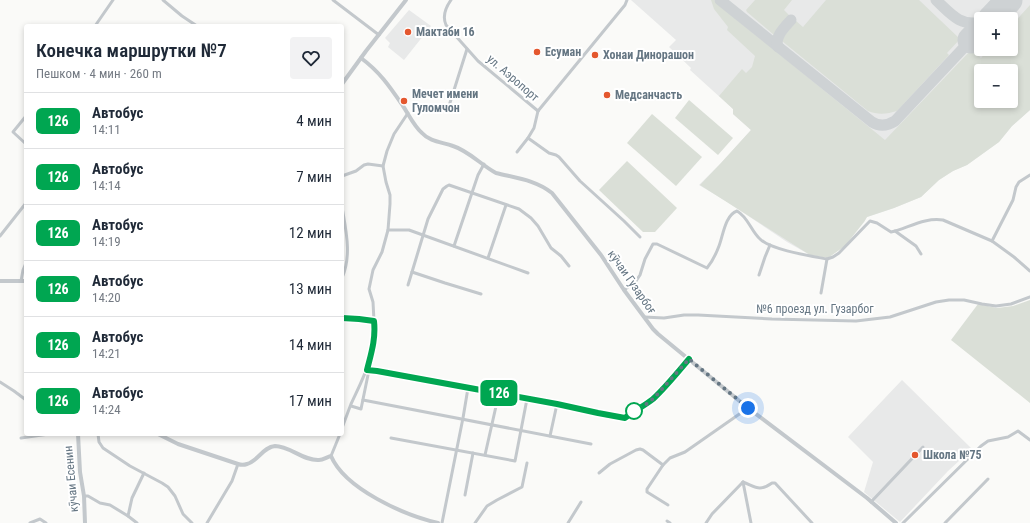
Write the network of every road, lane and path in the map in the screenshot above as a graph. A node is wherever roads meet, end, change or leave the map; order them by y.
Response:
1 (113, 0) edge
2 (163, 0) edge
3 (333, 0) edge
4 (406, 0) edge
5 (451, 0) edge
6 (627, 0) edge
7 (96, 24) edge
8 (194, 24) edge
9 (379, 35) junction
10 (467, 49) junction
11 (361, 58) junction
12 (344, 81) edge
13 (448, 109) dead end
14 (538, 111) junction
15 (408, 113) junction
16 (24, 118) edge
17 (528, 138) junction
18 (24, 142) edge
19 (517, 152) dead end
20 (484, 164) junction
21 (384, 166) junction
22 (344, 175) edge
23 (1030, 175) edge
24 (472, 194) junction
25 (506, 205) junction
26 (24, 206) edge
27 (344, 221) edge
28 (388, 230) junction
29 (895, 231) junction
30 (423, 235) junction
31 (0, 236) edge
32 (640, 237) dead end
33 (992, 241) junction
34 (770, 245) junction
35 (454, 246) junction
36 (921, 254) dead end
37 (488, 258) junction
38 (827, 259) junction
39 (569, 266) dead end
40 (24, 268) edge
41 (1030, 271) edge
42 (344, 272) edge
43 (412, 272) junction
44 (528, 273) dead end
45 (759, 276) dead end
46 (0, 281) edge
47 (24, 281) edge
48 (408, 285) dead end
49 (624, 290) junction
50 (821, 293) dead end
51 (480, 294) dead end
52 (1030, 297) edge
53 (644, 317) junction
54 (344, 318) edge
55 (374, 321) junction
56 (689, 359) junction
57 (368, 370) junction
58 (0, 382) edge
59 (468, 388) junction
60 (498, 393) junction
61 (24, 398) edge
62 (527, 399) junction
63 (363, 400) junction
64 (557, 404) junction
65 (350, 406) junction
66 (748, 408) junction
67 (463, 418) junction
68 (344, 422) edge
69 (492, 425) junction
70 (521, 430) junction
71 (36, 436) edge
72 (78, 436) edge
73 (98, 436) edge
74 (162, 436) edge
75 (339, 436) edge
76 (550, 436) junction
77 (22, 438) dead end
78 (390, 438) dead end
79 (1030, 440) edge
80 (591, 444) dead end
81 (923, 447) dead end
82 (457, 450) junction
83 (472, 453) junction
84 (485, 455) junction
85 (331, 456) junction
86 (527, 463) dead end
87 (238, 464) junction
88 (663, 465) junction
89 (144, 473) junction
90 (599, 473) dead end
91 (988, 478) dead end
92 (742, 482) junction
93 (465, 495) dead end
94 (84, 496) junction
95 (581, 502) dead end
96 (871, 502) junction
97 (668, 505) dead end
98 (128, 516) junction
99 (424, 521) edge
100 (30, 523) edge
101 (46, 523) edge
102 (85, 523) edge
103 (136, 523) edge
104 (192, 523) edge
105 (207, 523) edge
106 (438, 523) edge
107 (442, 523) edge
108 (476, 523) edge
109 (568, 523) edge
110 (706, 523) edge
111 (751, 523) edge
112 (812, 523) edge
113 (896, 523) edge
114 (903, 523) edge
115 (945, 523) edge

1 - 7 street
2 - 8 street
3 - 9 street
4 - 9 street
5 - 10 street, ул. Аэропорт
6 - 14 street, ул. Аэропорт
9 - 11 street
10 - 13 street
10 - 14 street, ул. Аэропорт
11 - 12 street
11 - 15 street, кӯчаи Гузарбоғ
14 - 17 street
15 - 20 street, кӯчаи Гузарбоғ
15 - 21 street
16 - 18 street
17 - 19 street
17 - 32 street
20 - 24 street
20 - 49 street, кӯчаи Гузарбоғ
21 - 22 street
21 - 28 street
23 - 33 street
24 - 25 street
24 - 30 street
24 - 35 street
25 - 37 street
25 - 39 street
26 - 31 street
27 - 42 street
28 - 30 street
28 - 55 street
29 - 33 street
29 - 36 street
29 - 38 street
30 - 35 street
30 - 43 street
33 - 41 street
34 - 38 street
34 - 45 street
34 - 49 street
35 - 37 street
37 - 44 street
38 - 50 street
40 - 47 street
43 - 48 street
43 - 51 street
46 - 47 street
49 - 53 street, кӯчаи Гузарбоғ
52 - 53 street, №6 проезд ул. Гузарбог
53 - 56 street, кӯчаи Гузарбоғ
54 - 55 street
55 - 57 street
56 - 64 street
56 - 66 street, кӯчаи Гузарбоғ
57 - 59 street
57 - 63 street
57 - 65 street
58 - 61 street
59 - 60 street
59 - 67 street
60 - 62 street
60 - 69 street
62 - 64 street
62 - 70 street
63 - 65 street
63 - 67 street
64 - 76 street
65 - 68 street
66 - 88 street
66 - 96 street, кӯчаи Гузарбоғ
67 - 69 street
67 - 82 street
69 - 70 street
69 - 84 street
70 - 76 street
70 - 84 street
71 - 77 street
72 - 94 street, кӯчаи Есенин
73 - 89 street
74 - 87 street
75 - 85 street
76 - 80 street
78 - 82 street
79 - 114 street
81 - 96 street
82 - 83 street
82 - 107 street
83 - 84 street
83 - 93 street
85 - 87 street
85 - 99 street
86 - 108 street
87 - 105 street
88 - 90 street
88 - 97 street
89 - 98 street
89 - 104 street
91 - 115 street
92 - 110 street
92 - 111 street
92 - 112 street
94 - 98 street
94 - 102 street, кӯчаи Есенин
95 - 109 street
96 - 113 street, кӯчаи Гузарбоғ
98 - 103 street
99 - 106 street
100 - 101 street

